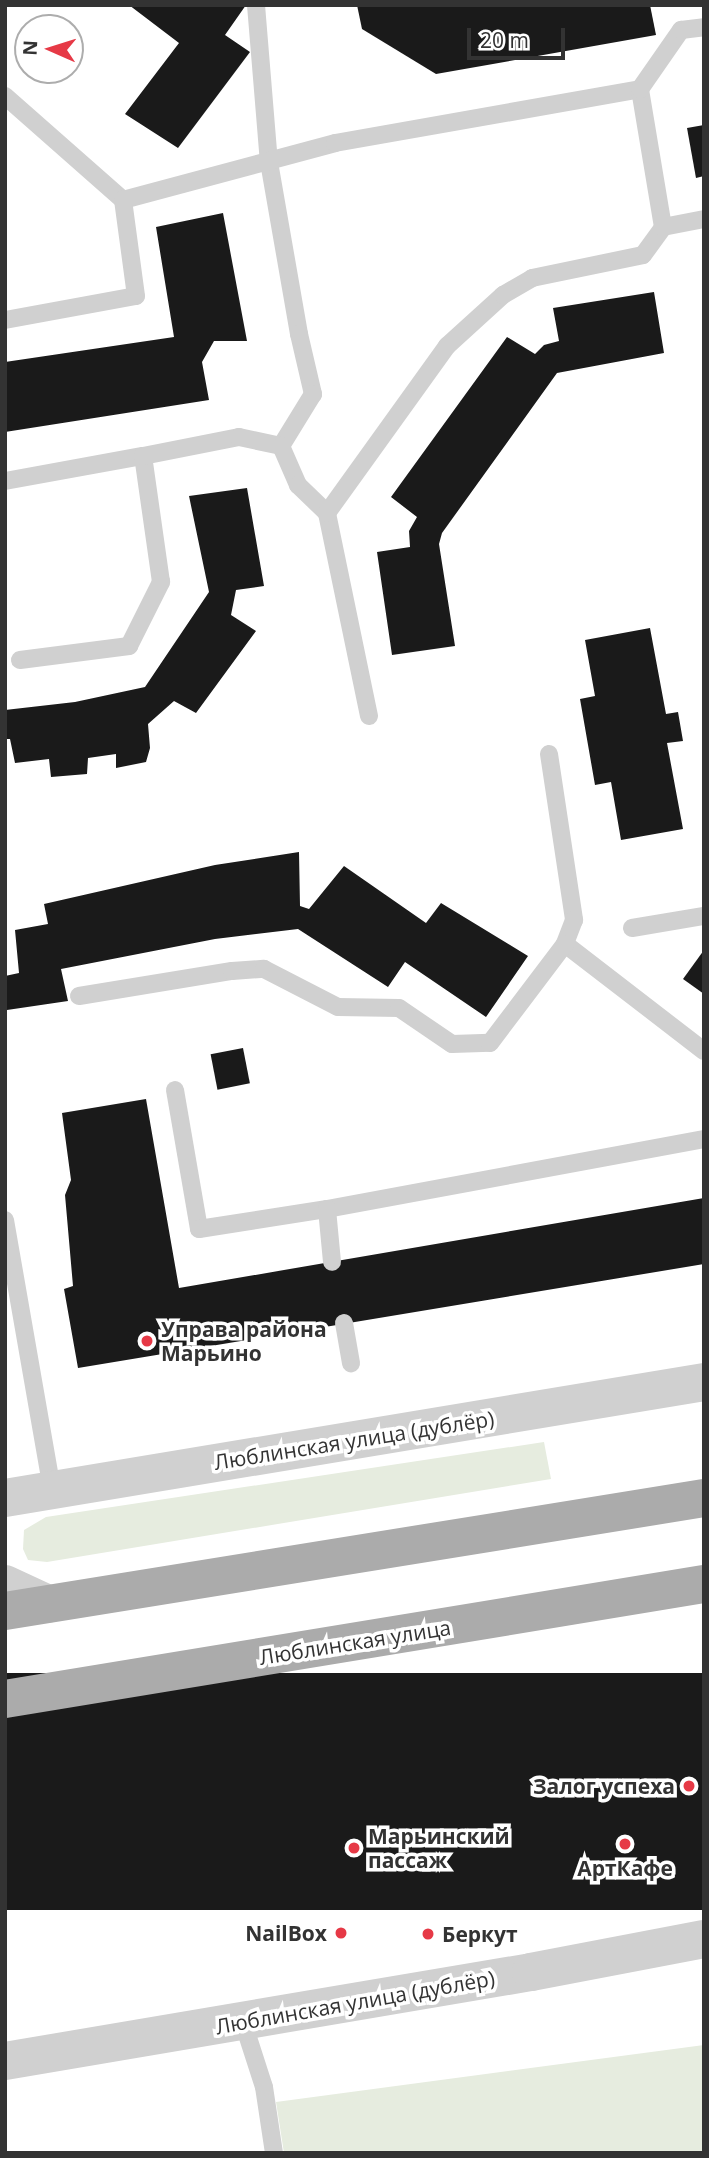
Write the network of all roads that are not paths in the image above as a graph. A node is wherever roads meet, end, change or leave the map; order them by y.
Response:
1 (256, 5) edge
2 (704, 27) edge
3 (640, 89) junction
4 (5, 96) edge
5 (270, 162) junction
6 (123, 200) junction
7 (704, 219) edge
8 (663, 227) junction
9 (5, 320) edge
10 (281, 446) junction
11 (143, 456) junction
12 (5, 481) edge
13 (327, 513) junction
14 (20, 660) dead end
15 (369, 716) dead end
16 (549, 754) dead end
17 (704, 916) edge
18 (632, 928) dead end
19 (565, 944) junction
20 (79, 996) dead end
21 (704, 1051) edge
22 (175, 1090) dead end
23 (704, 1139) edge
24 (327, 1209) junction
25 (5, 1220) edge
26 (332, 1262) dead end
27 (344, 1323) dead end
28 (351, 1363) dead end
29 (704, 1382) edge
30 (52, 1489) junction
31 (5, 1498) edge
32 (704, 1498) edge
33 (5, 1584) edge
34 (704, 1584) edge
35 (48, 1604) junction
36 (5, 1611) edge
37 (5, 1699) edge
38 (704, 1939) edge
39 (243, 2022) junction
40 (5, 2061) edge
41 (274, 2153) edge

1 - 5 lane
2 - 3 lane
3 - 5 lane
3 - 8 lane
4 - 6 lane
5 - 6 lane
5 - 10 lane
6 - 9 lane
7 - 8 lane
8 - 13 lane
10 - 11 lane
10 - 13 lane
11 - 12 lane
11 - 14 lane
13 - 15 lane
16 - 19 lane
17 - 18 lane
19 - 20 lane
19 - 21 lane
22 - 24 lane
23 - 24 lane
24 - 26 lane
25 - 30 lane
27 - 28 lane
29 - 30 street, Люблинская улица (дублёр)
30 - 31 street, Люблинская улица (дублёр)
32 - 35 main road
33 - 35 street
34 - 37 main road, Люблинская улица
35 - 36 main road
38 - 39 street, Люблинская улица (дублёр)
39 - 40 street, Люблинская улица (дублёр)
39 - 41 lane

